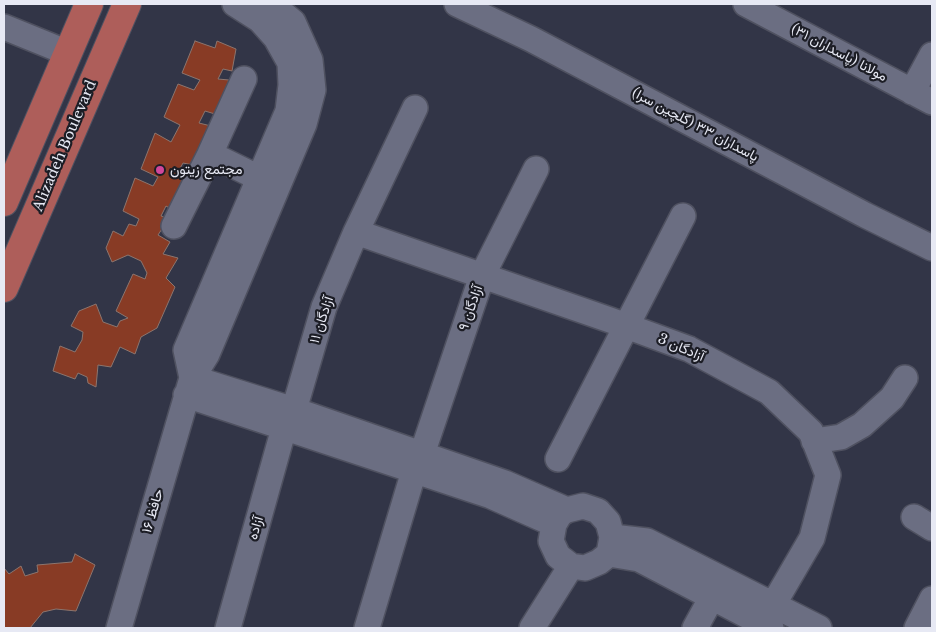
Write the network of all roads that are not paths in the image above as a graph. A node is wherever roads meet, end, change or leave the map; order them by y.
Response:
1 (89, 4) edge
2 (127, 4) edge
3 (234, 4) edge
4 (271, 4) edge
5 (457, 4) edge
6 (746, 4) edge
7 (4, 28) edge
8 (68, 53) junction
9 (932, 55) edge
10 (100, 64) junction
11 (244, 79) dead end
12 (922, 97) edge
13 (415, 108) dead end
14 (210, 154) junction
15 (536, 169) dead end
16 (260, 178) junction
17 (4, 202) edge
18 (683, 216) dead end
19 (174, 226) dead end
20 (356, 232) junction
21 (932, 248) edge
22 (482, 276) junction
23 (4, 288) edge
24 (626, 326) junction
25 (905, 378) dead end
26 (189, 386) junction
27 (289, 419) junction
28 (814, 441) junction
29 (558, 459) dead end
30 (418, 463) junction
31 (561, 517) junction
32 (611, 546) junction
33 (571, 566) junction
34 (712, 597) junction
35 (932, 599) edge
36 (772, 616) edge
37 (119, 628) edge
38 (228, 628) edge
39 (367, 628) edge
40 (532, 628) edge
41 (695, 628) edge
42 (820, 628) edge
43 (917, 628) edge

1 - 8 main road
2 - 10 main road, Alizadeh Boulevard
3 - 16 street
4 - 26 street
5 - 21 street, پاسداران ۳۳ (گلچین سرا)
6 - 12 street, مولانا (پاسداران ۳۱)
7 - 8 street
8 - 10 main road
8 - 17 main road
9 - 12 street
10 - 23 main road, Alizadeh Boulevard
11 - 14 street
13 - 20 street, آزادگان ۱۱
14 - 16 street
14 - 19 street
15 - 22 street, آزادگان ۹
16 - 26 street
18 - 24 street
20 - 22 street, آزادگان 3
20 - 27 street, آزادگان ۱۱
22 - 24 street, آزادگان 3
22 - 30 street, آزادگان ۹
24 - 28 street, آزادگان 3
24 - 29 street
25 - 28 street
26 - 27 street
26 - 37 street, حافظ ۱۶
27 - 30 street
27 - 38 street, آزاده
28 - 36 street, آزادگان 3
30 - 31 street
30 - 39 street, آزادگان ۹
31 - 32 street
31 - 33 street
32 - 33 street
32 - 34 street
32 - 36 street
33 - 40 street
34 - 36 street
34 - 41 street
35 - 43 street
36 - 42 street

